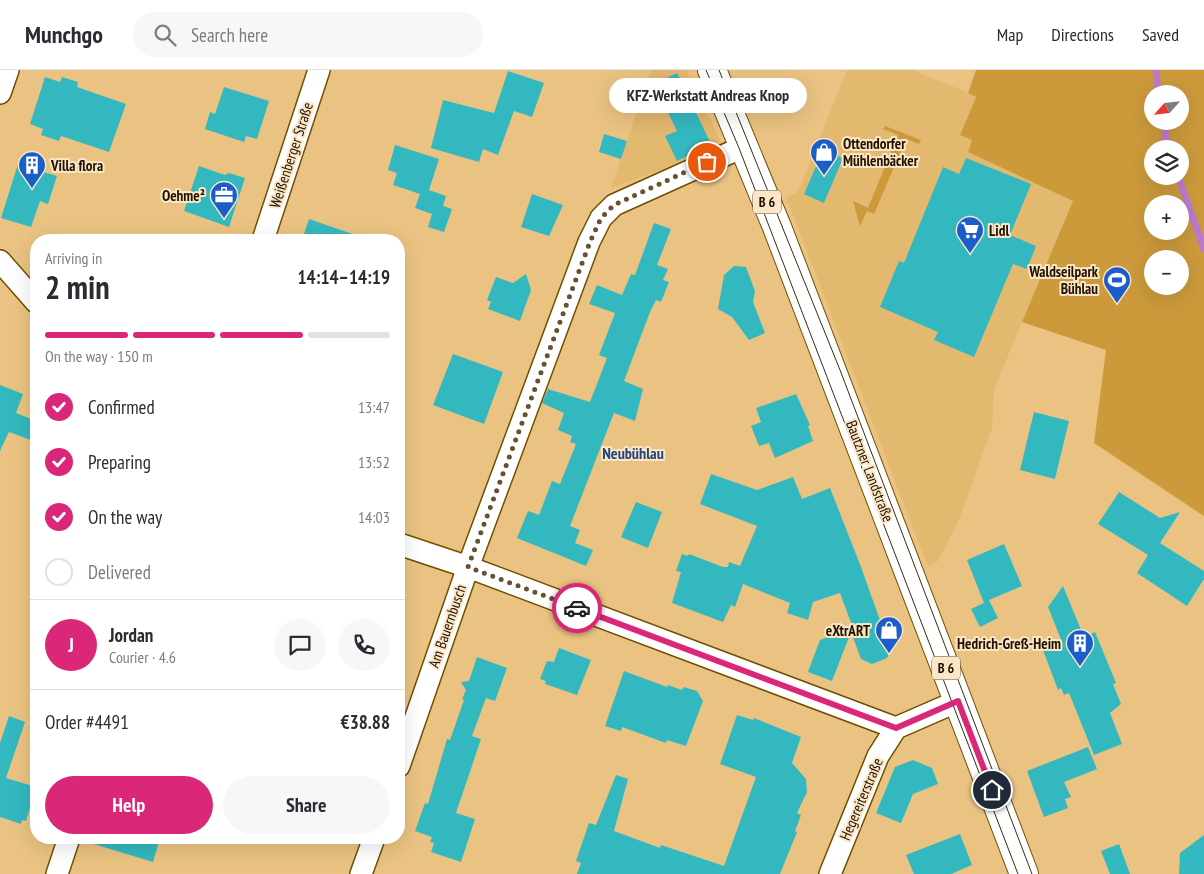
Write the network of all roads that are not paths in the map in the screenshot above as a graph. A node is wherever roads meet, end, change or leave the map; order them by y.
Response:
1 (8, 70) edge
2 (319, 70) edge
3 (712, 70) edge
4 (0, 93) edge
5 (745, 146) junction
6 (264, 234) edge
7 (0, 261) edge
8 (30, 295) edge
9 (405, 546) edge
10 (468, 567) junction
11 (958, 701) junction
12 (896, 728) junction
13 (405, 749) edge
14 (67, 844) edge
15 (372, 844) edge
16 (58, 874) edge
17 (361, 874) edge
18 (830, 874) edge
19 (1024, 874) edge

1 - 4 street
2 - 6 street, Weißenberger Straße
3 - 5 main road, Bautzner Landstraße / B 6
5 - 10 street, Am Bauernbusch
5 - 11 main road, Bautzner Landstraße / B 6
7 - 8 street
9 - 10 street
10 - 12 street
10 - 13 street, Am Bauernbusch
11 - 12 street
11 - 19 main road, Bautzner Landstraße / B 6
12 - 18 street, Hegereiterstraße
14 - 16 street
15 - 17 street

